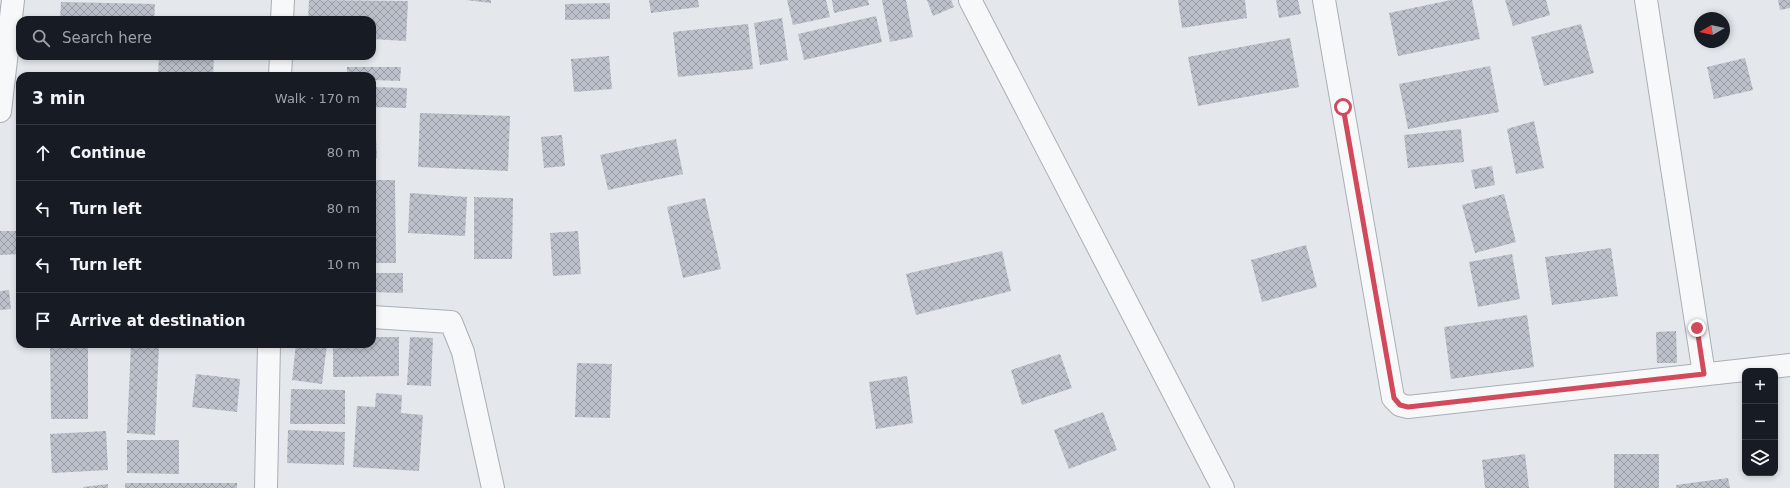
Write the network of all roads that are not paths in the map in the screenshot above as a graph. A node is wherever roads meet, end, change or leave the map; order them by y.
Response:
1 (12, 0) edge
2 (283, 0) edge
3 (970, 0) edge
4 (1324, 0) edge
5 (1646, 0) edge
6 (282, 16) edge
7 (281, 60) edge
8 (280, 72) edge
9 (0, 111) edge
10 (376, 317) edge
11 (270, 348) edge
12 (1790, 365) edge
13 (1704, 374) junction
14 (266, 488) edge
15 (493, 488) edge
16 (1222, 488) edge

1 - 9 street
2 - 6 street
3 - 16 street
4 - 13 street
5 - 13 street
7 - 8 street
10 - 15 street
11 - 14 street
12 - 13 street

